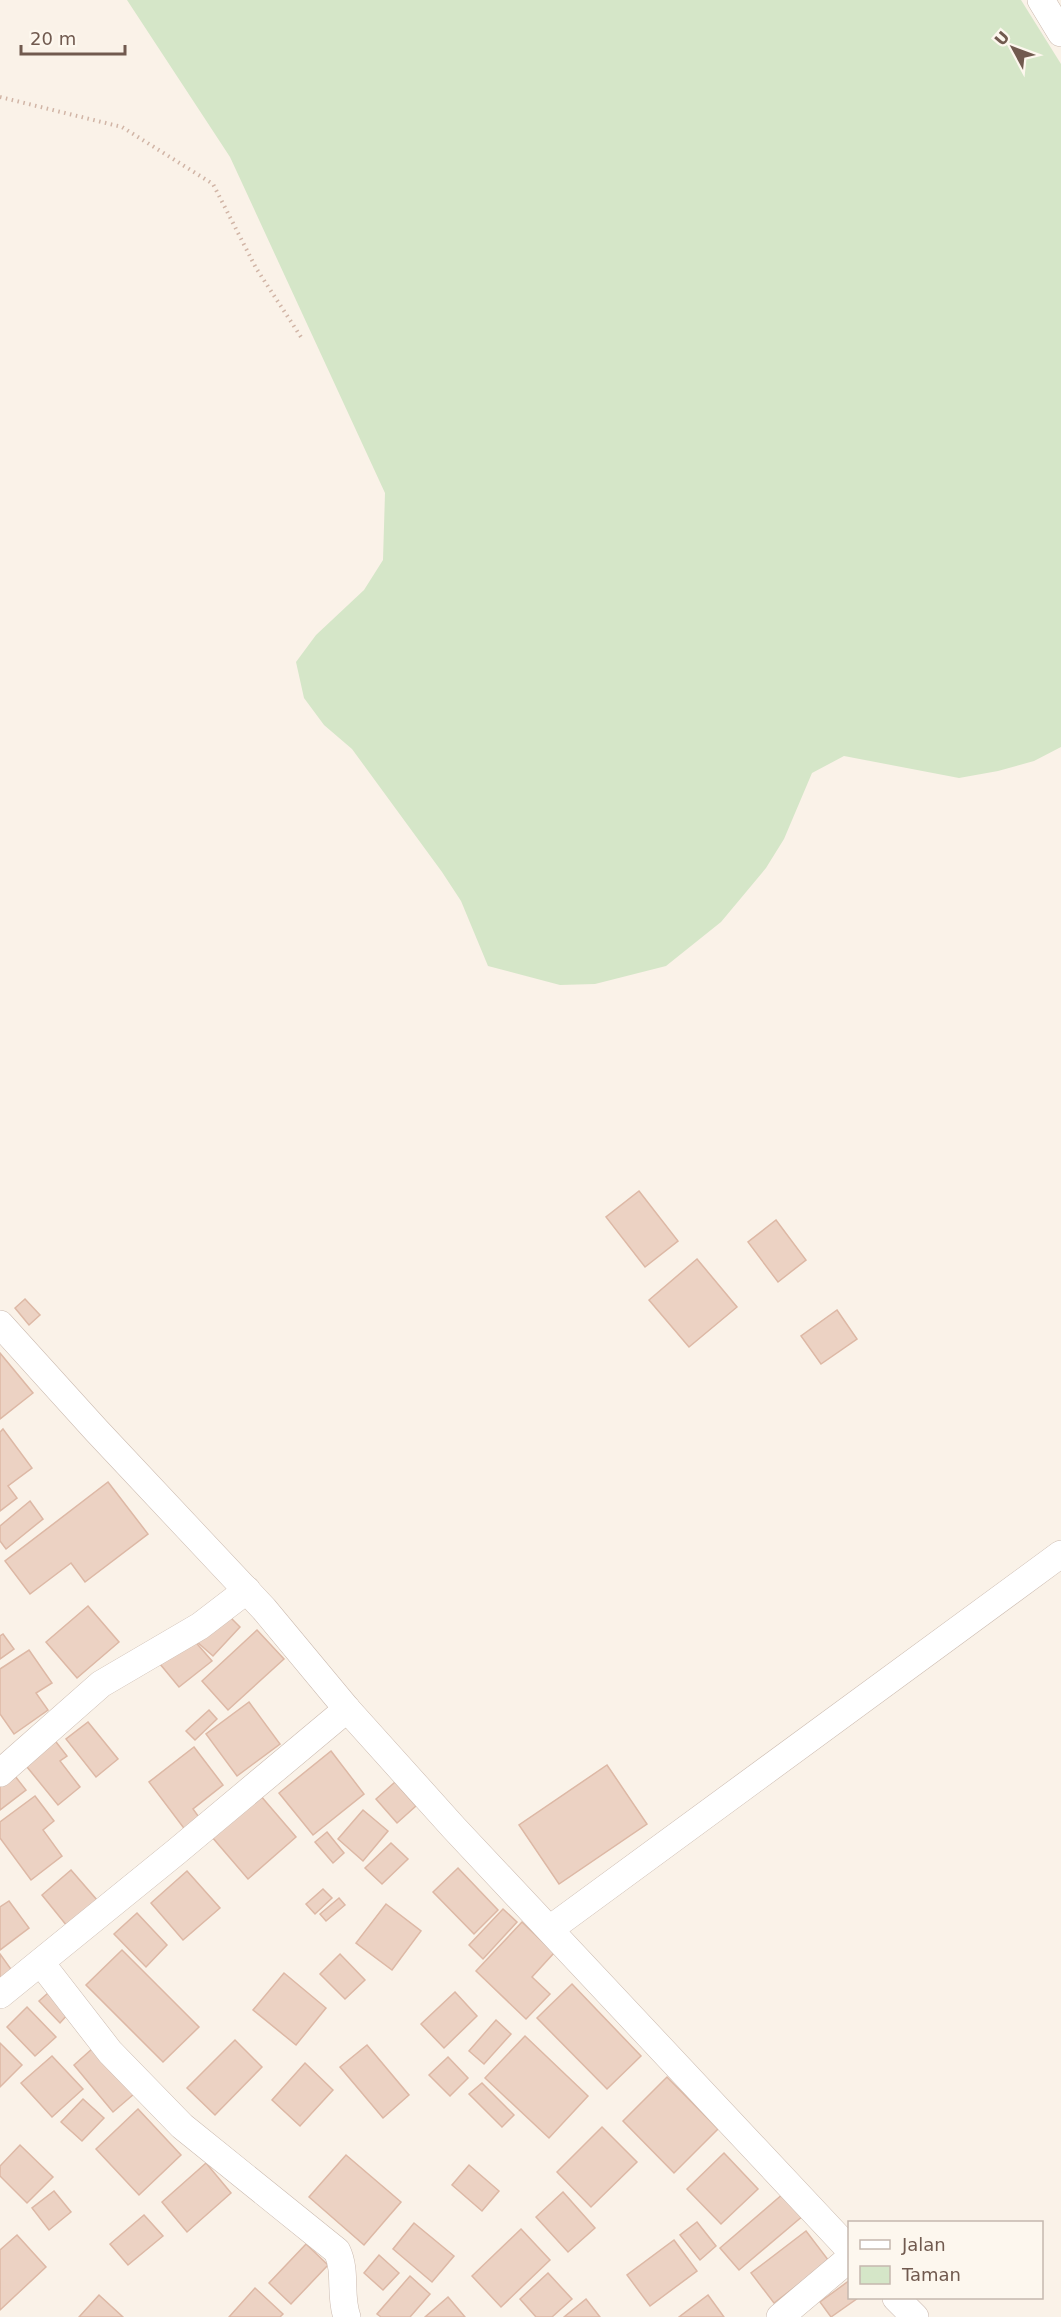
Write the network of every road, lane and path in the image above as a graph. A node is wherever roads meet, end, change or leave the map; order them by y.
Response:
1 (1041, 0) edge
2 (1061, 33) edge
3 (0, 98) edge
4 (301, 338) dead end
5 (0, 1324) edge
6 (1061, 1554) edge
7 (247, 1590) junction
8 (347, 1709) junction
9 (0, 1773) edge
10 (550, 1929) junction
11 (41, 1963) junction
12 (0, 1995) edge
13 (848, 2249) edge
14 (848, 2259) edge
15 (897, 2299) edge
16 (347, 2317) edge
17 (780, 2317) edge
18 (915, 2317) edge

1 - 2 street
3 - 4 path
5 - 7 street
6 - 10 street
7 - 8 street
7 - 9 street
8 - 10 street
8 - 11 street
10 - 13 street
11 - 12 street
11 - 16 street
14 - 17 street
15 - 18 street

